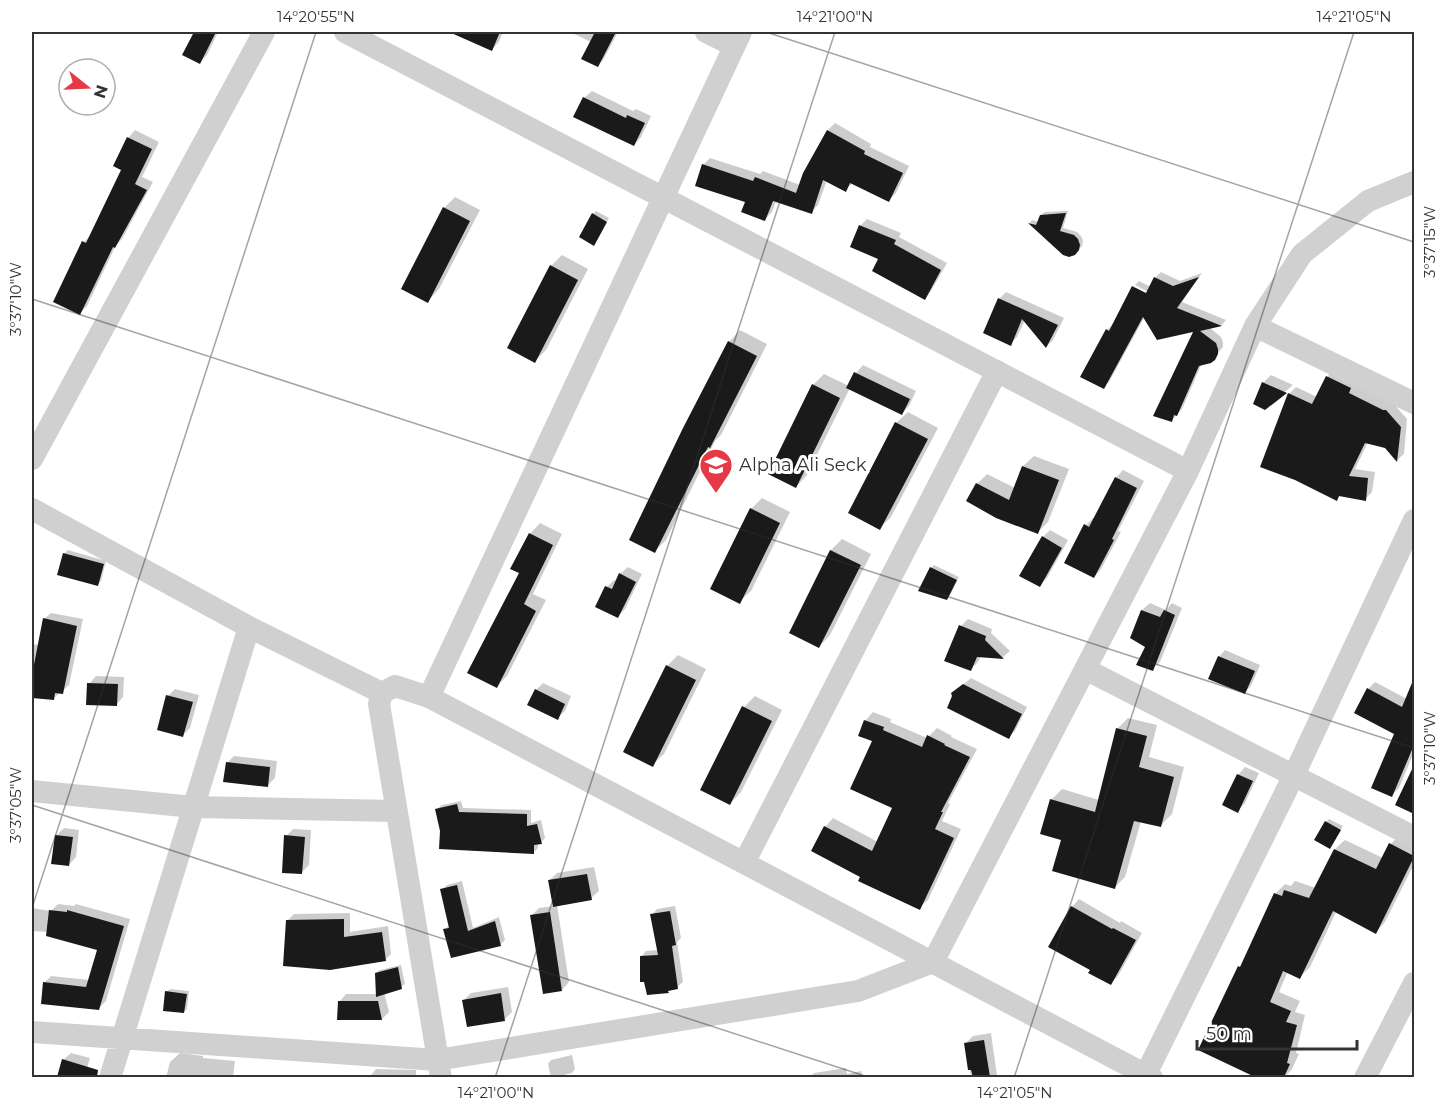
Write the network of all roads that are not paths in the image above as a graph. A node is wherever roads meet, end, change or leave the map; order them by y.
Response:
1 (264, 32) edge
2 (345, 32) edge
3 (706, 32) edge
4 (737, 39) edge
5 (1414, 182) edge
6 (664, 198) junction
7 (1255, 326) junction
8 (997, 371) junction
9 (1414, 403) edge
10 (32, 459) edge
11 (1188, 471) junction
12 (32, 509) edge
13 (1414, 520) edge
14 (249, 627) junction
15 (1085, 669) junction
16 (382, 693) junction
17 (429, 697) junction
18 (1294, 775) junction
19 (32, 791) edge
20 (193, 807) junction
21 (395, 811) junction
22 (1414, 837) edge
23 (744, 863) junction
24 (933, 962) junction
25 (1414, 983) edge
26 (32, 1032) edge
27 (122, 1038) junction
28 (439, 1069) edge
29 (1147, 1076) edge
30 (110, 1077) edge
31 (1365, 1077) edge

1 - 10 street
2 - 6 street
3 - 4 street
4 - 6 street
5 - 7 street
6 - 8 street
6 - 17 street
7 - 9 street
7 - 11 street
8 - 11 street
8 - 23 street
11 - 15 street
12 - 14 street
13 - 18 street
14 - 16 street
14 - 20 street
15 - 18 street
15 - 24 street
16 - 17 street
16 - 21 street
17 - 23 street
18 - 22 street
18 - 29 street
19 - 20 street
20 - 21 street
20 - 27 street
21 - 28 street
23 - 24 street
24 - 28 street
24 - 29 street
25 - 31 street
26 - 27 street
27 - 28 street
27 - 30 street

